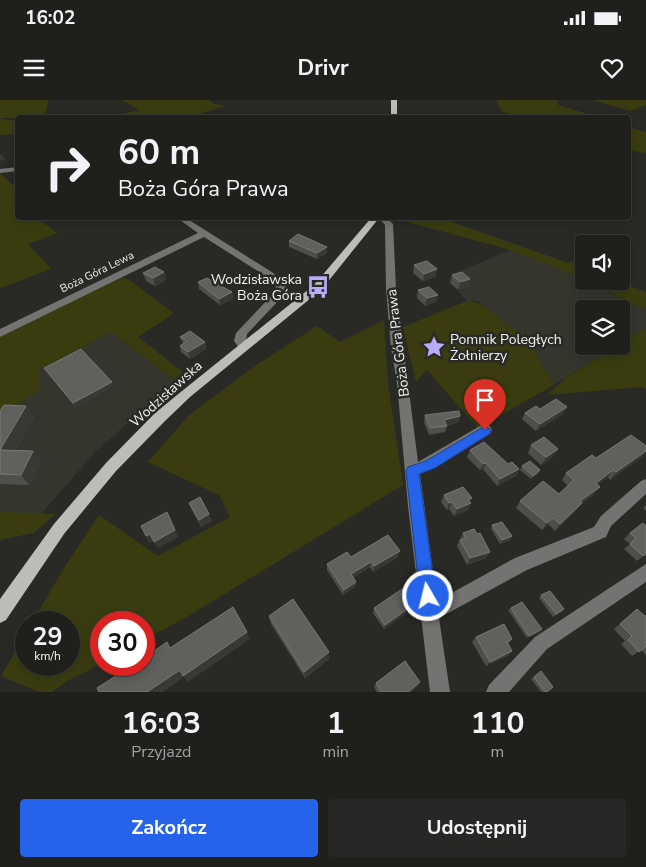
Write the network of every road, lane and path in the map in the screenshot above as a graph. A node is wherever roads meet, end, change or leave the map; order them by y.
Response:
1 (394, 100) edge
2 (394, 115) edge
3 (15, 169) edge
4 (1, 171) edge
5 (185, 220) edge
6 (372, 220) edge
7 (385, 220) edge
8 (205, 233) junction
9 (0, 333) edge
10 (244, 346) junction
11 (485, 430) dead end
12 (412, 471) junction
13 (646, 485) edge
14 (646, 572) edge
15 (0, 614) edge
16 (430, 614) junction
17 (440, 692) edge
18 (496, 692) edge

1 - 2 main road
3 - 4 street
5 - 8 street
6 - 10 main road, Wodzisławska
7 - 12 street, Boża Góra Prawa
8 - 9 street, Boża Góra Lewa
8 - 10 street
10 - 15 main road, Wodzisławska
11 - 12 street
12 - 16 street, Boża Góra Prawa
13 - 16 street
14 - 18 street
16 - 17 street, Boża Góra Prawa

